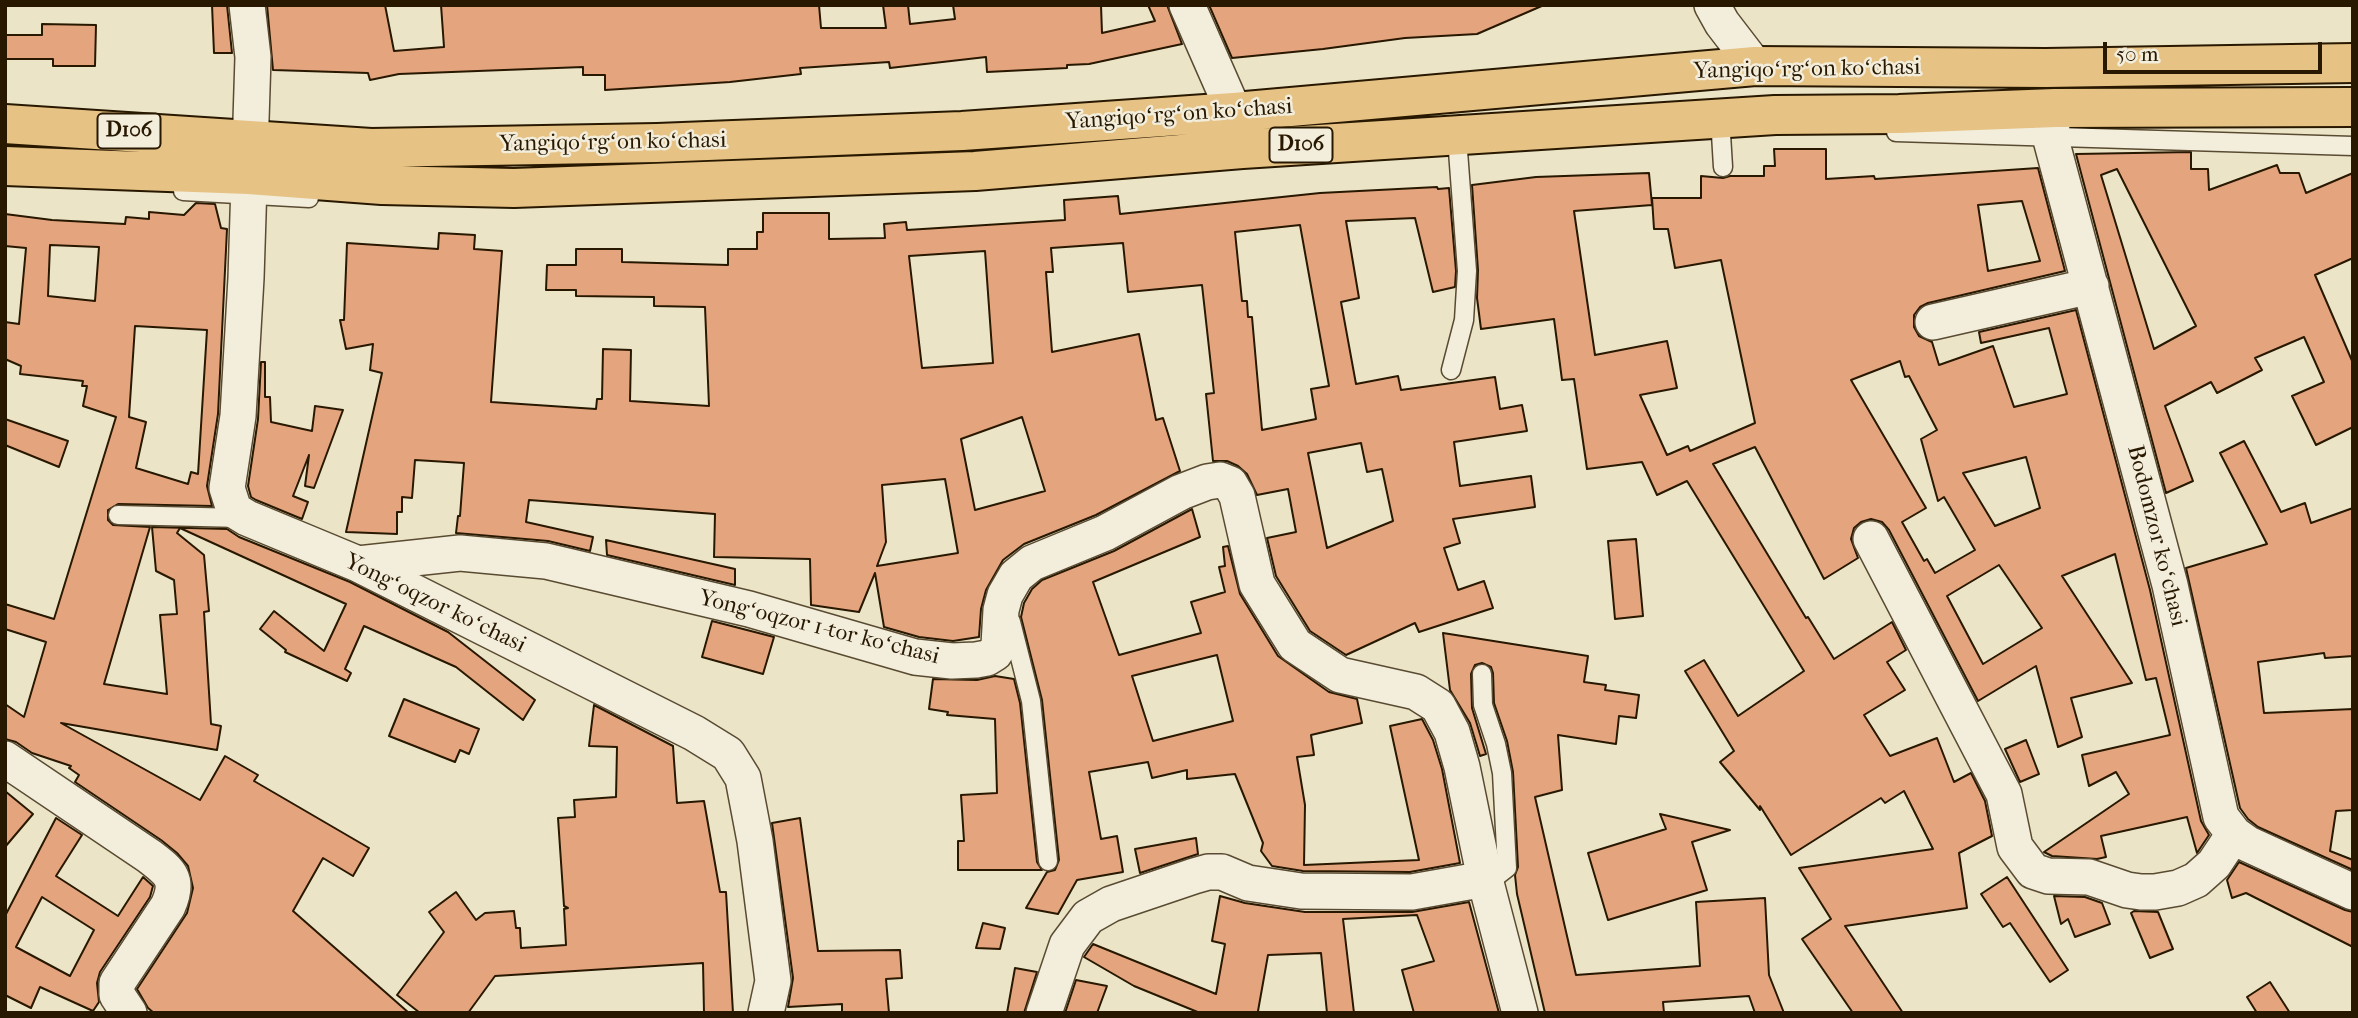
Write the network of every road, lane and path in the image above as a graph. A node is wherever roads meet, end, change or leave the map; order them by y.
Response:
1 (247, 5) edge
2 (1187, 5) edge
3 (1712, 5) edge
4 (2353, 63) edge
5 (1755, 66) junction
6 (2353, 107) edge
7 (1234, 112) junction
8 (2052, 122) junction
9 (5, 124) edge
10 (1882, 132) dead end
11 (1721, 134) junction
12 (1748, 134) dead end
13 (2353, 146) edge
14 (1458, 150) junction
15 (1328, 161) dead end
16 (5, 166) edge
17 (1723, 167) dead end
18 (250, 170) junction
19 (5, 180) edge
20 (997, 187) dead end
21 (140, 188) dead end
22 (167, 190) dead end
23 (2091, 286) junction
24 (1933, 322) dead end
25 (1451, 370) dead end
26 (118, 515) dead end
27 (247, 518) junction
28 (1871, 539) dead end
29 (358, 564) junction
30 (1005, 594) junction
31 (1482, 674) dead end
32 (5, 759) edge
33 (2234, 834) junction
34 (1048, 861) dead end
35 (1485, 878) junction
36 (2353, 892) edge
37 (129, 1013) edge
38 (766, 1013) edge
39 (1044, 1013) edge
40 (1520, 1013) edge

1 - 18 street
2 - 7 street
3 - 5 street
4 - 5 main road, Yangiqoʻrgʻon koʻchasi / D106
5 - 7 main road, Yangiqoʻrgʻon koʻchasi / D106
6 - 8 main road, Yangiqoʻrgʻon koʻchasi / D106
7 - 18 main road, Yangiqoʻrgʻon koʻchasi / D106
8 - 10 lane
8 - 13 lane
8 - 18 main road, Yangiqoʻrgʻon koʻchasi / D106
8 - 23 street, Bodomzor koʻchasi
9 - 18 main road, Yangiqoʻrgʻon koʻchasi / D106
11 - 12 lane
11 - 14 lane
11 - 17 lane
14 - 15 lane
14 - 25 lane
16 - 18 main road, Yangiqoʻrgʻon koʻchasi / D106
18 - 20 lane
18 - 22 lane
18 - 27 street
19 - 21 lane
23 - 24 street
23 - 33 street, Bodomzor koʻchasi
26 - 27 lane
27 - 29 street, Yongʻoqzor koʻchasi
28 - 33 street
29 - 30 street, Yongʻoqzor 1-tor koʻchasi
29 - 38 street, Yongʻoqzor koʻchasi
30 - 34 lane
30 - 35 street
31 - 35 lane
32 - 37 street
33 - 36 street
35 - 39 street
35 - 40 street

